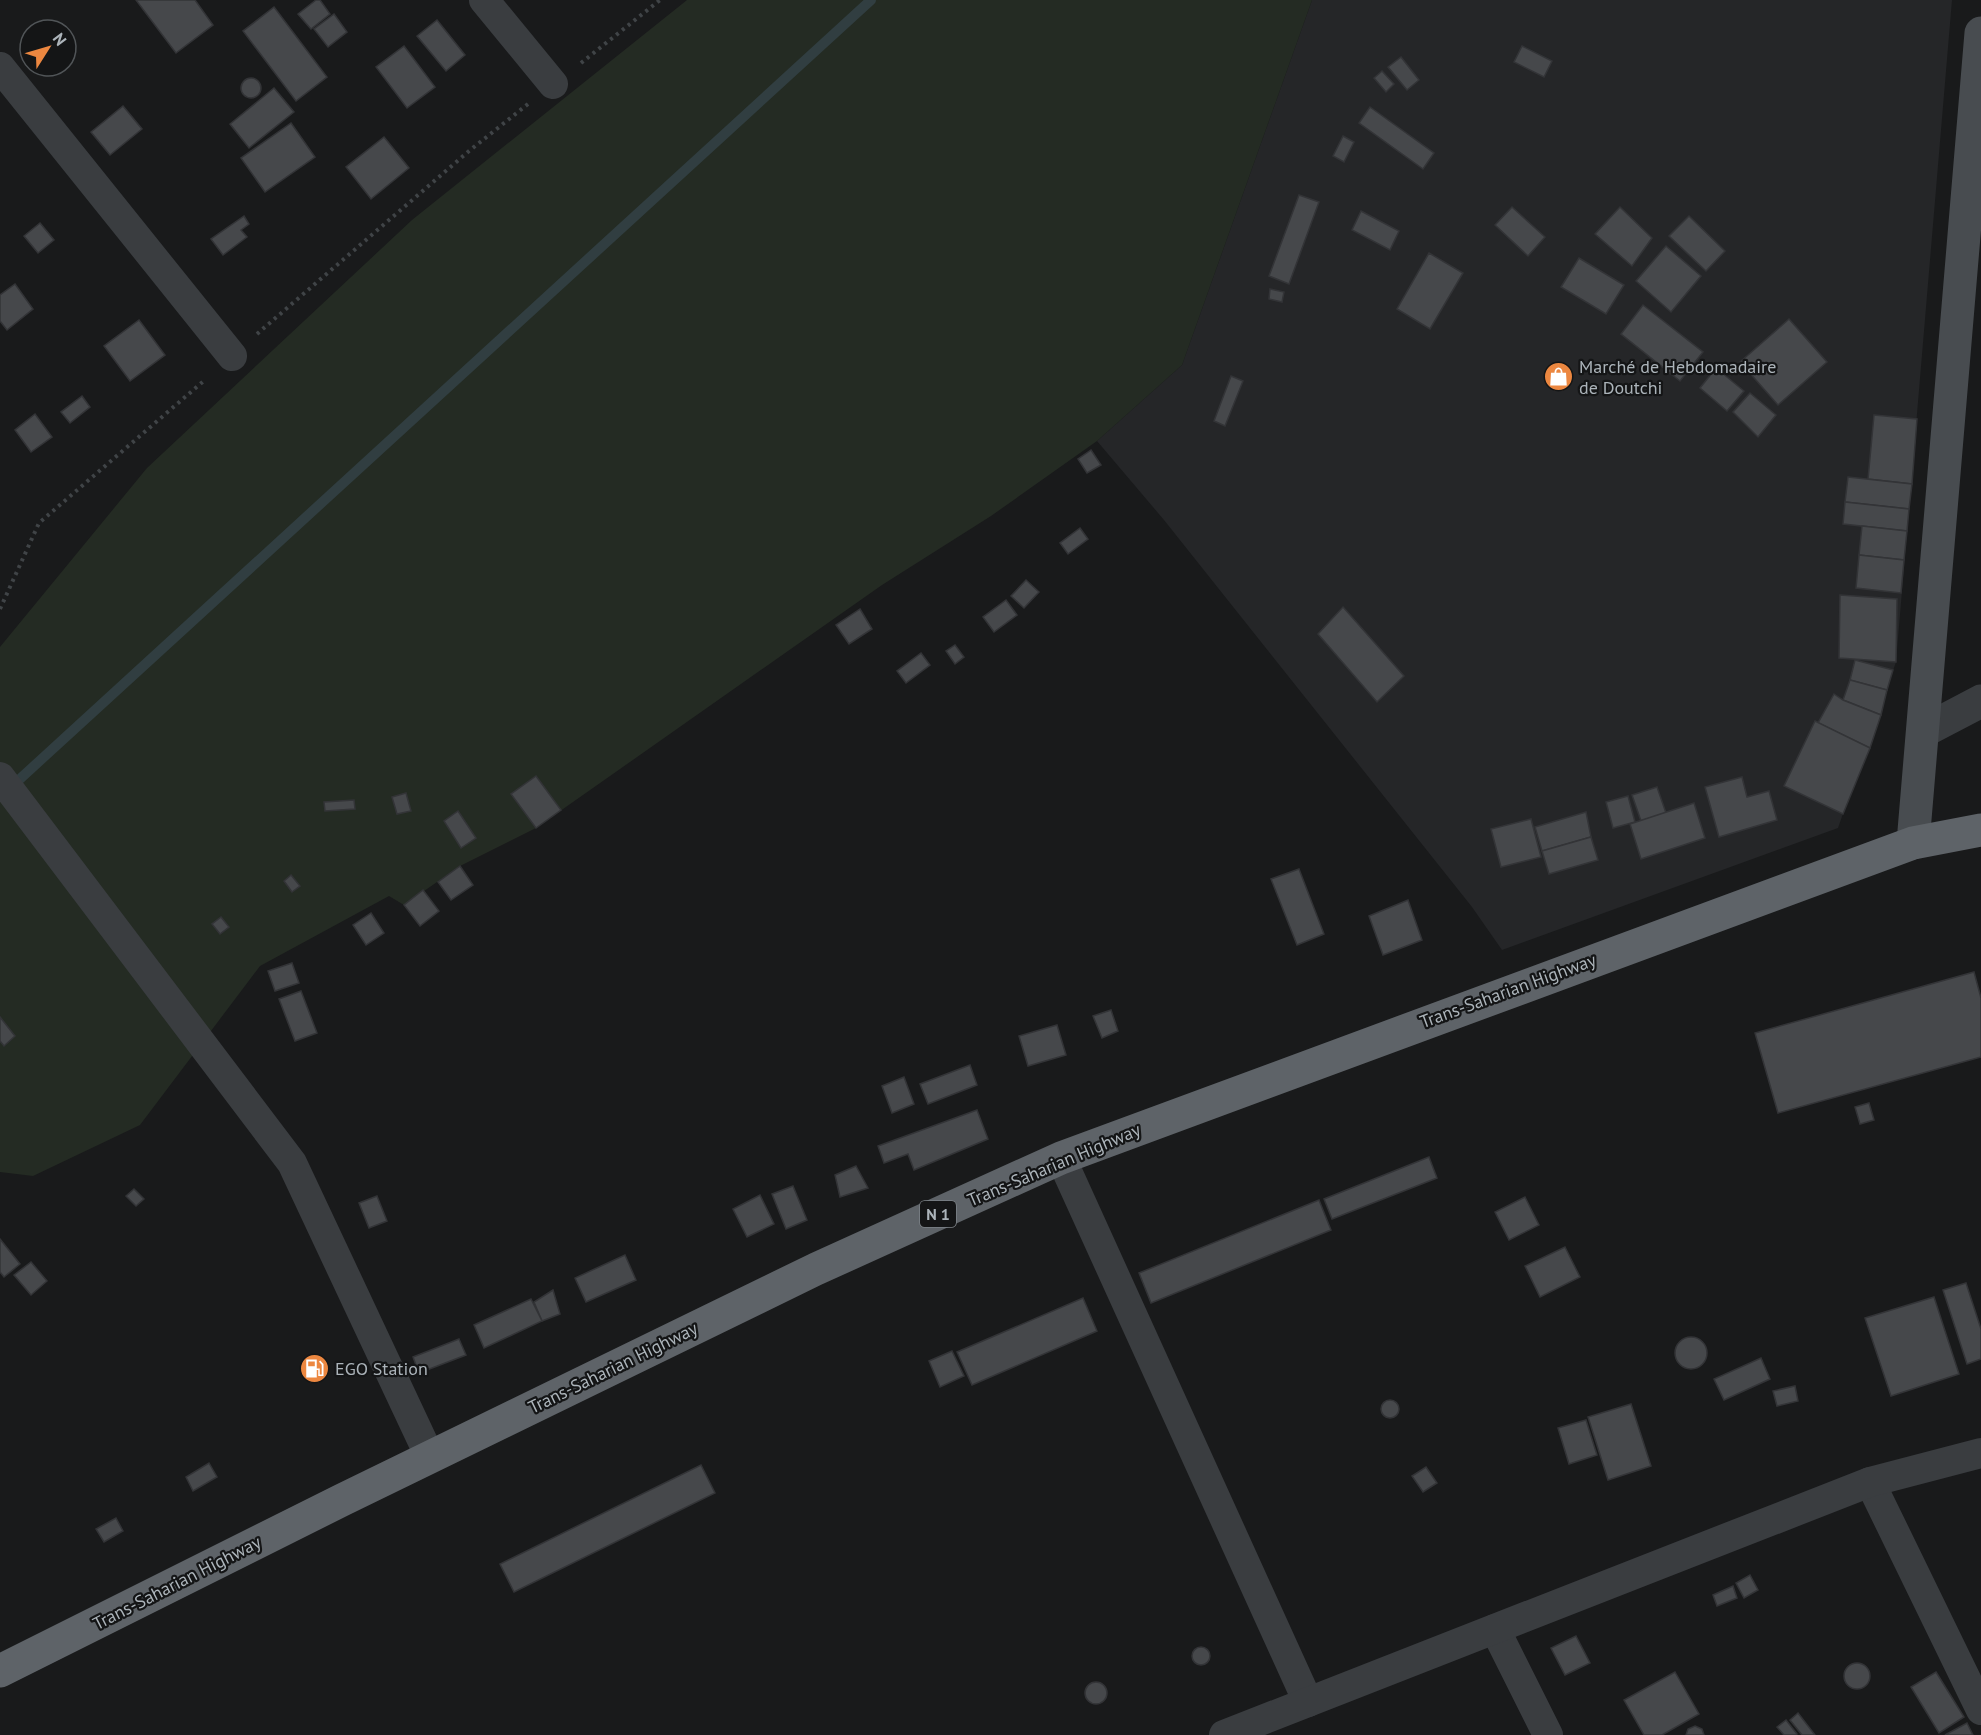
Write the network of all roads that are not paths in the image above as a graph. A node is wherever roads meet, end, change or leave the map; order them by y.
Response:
1 (484, 0) edge
2 (1981, 33) edge
3 (0, 67) edge
4 (553, 84) road end
5 (232, 356) road end
6 (1981, 701) edge
7 (1924, 730) junction
8 (0, 777) edge
9 (1981, 830) edge
10 (1913, 843) junction
11 (1060, 1158) junction
12 (1981, 1454) edge
13 (430, 1457) junction
14 (1870, 1482) junction
15 (1495, 1629) junction
16 (0, 1671) edge
17 (1308, 1702) junction
18 (1981, 1710) edge
19 (1224, 1735) edge
20 (1548, 1735) edge

1 - 4 street
2 - 7 main road
3 - 5 street
6 - 7 street
7 - 10 main road
8 - 13 street
9 - 10 highway, Trans-Saharian Highway
10 - 11 highway, Trans-Saharian Highway / N 1
11 - 13 highway, Trans-Saharian Highway / N 1
11 - 17 street
12 - 14 street
13 - 16 highway, Trans-Saharian Highway / N 1
14 - 15 street
14 - 18 street
15 - 17 street
15 - 20 street
17 - 19 street

